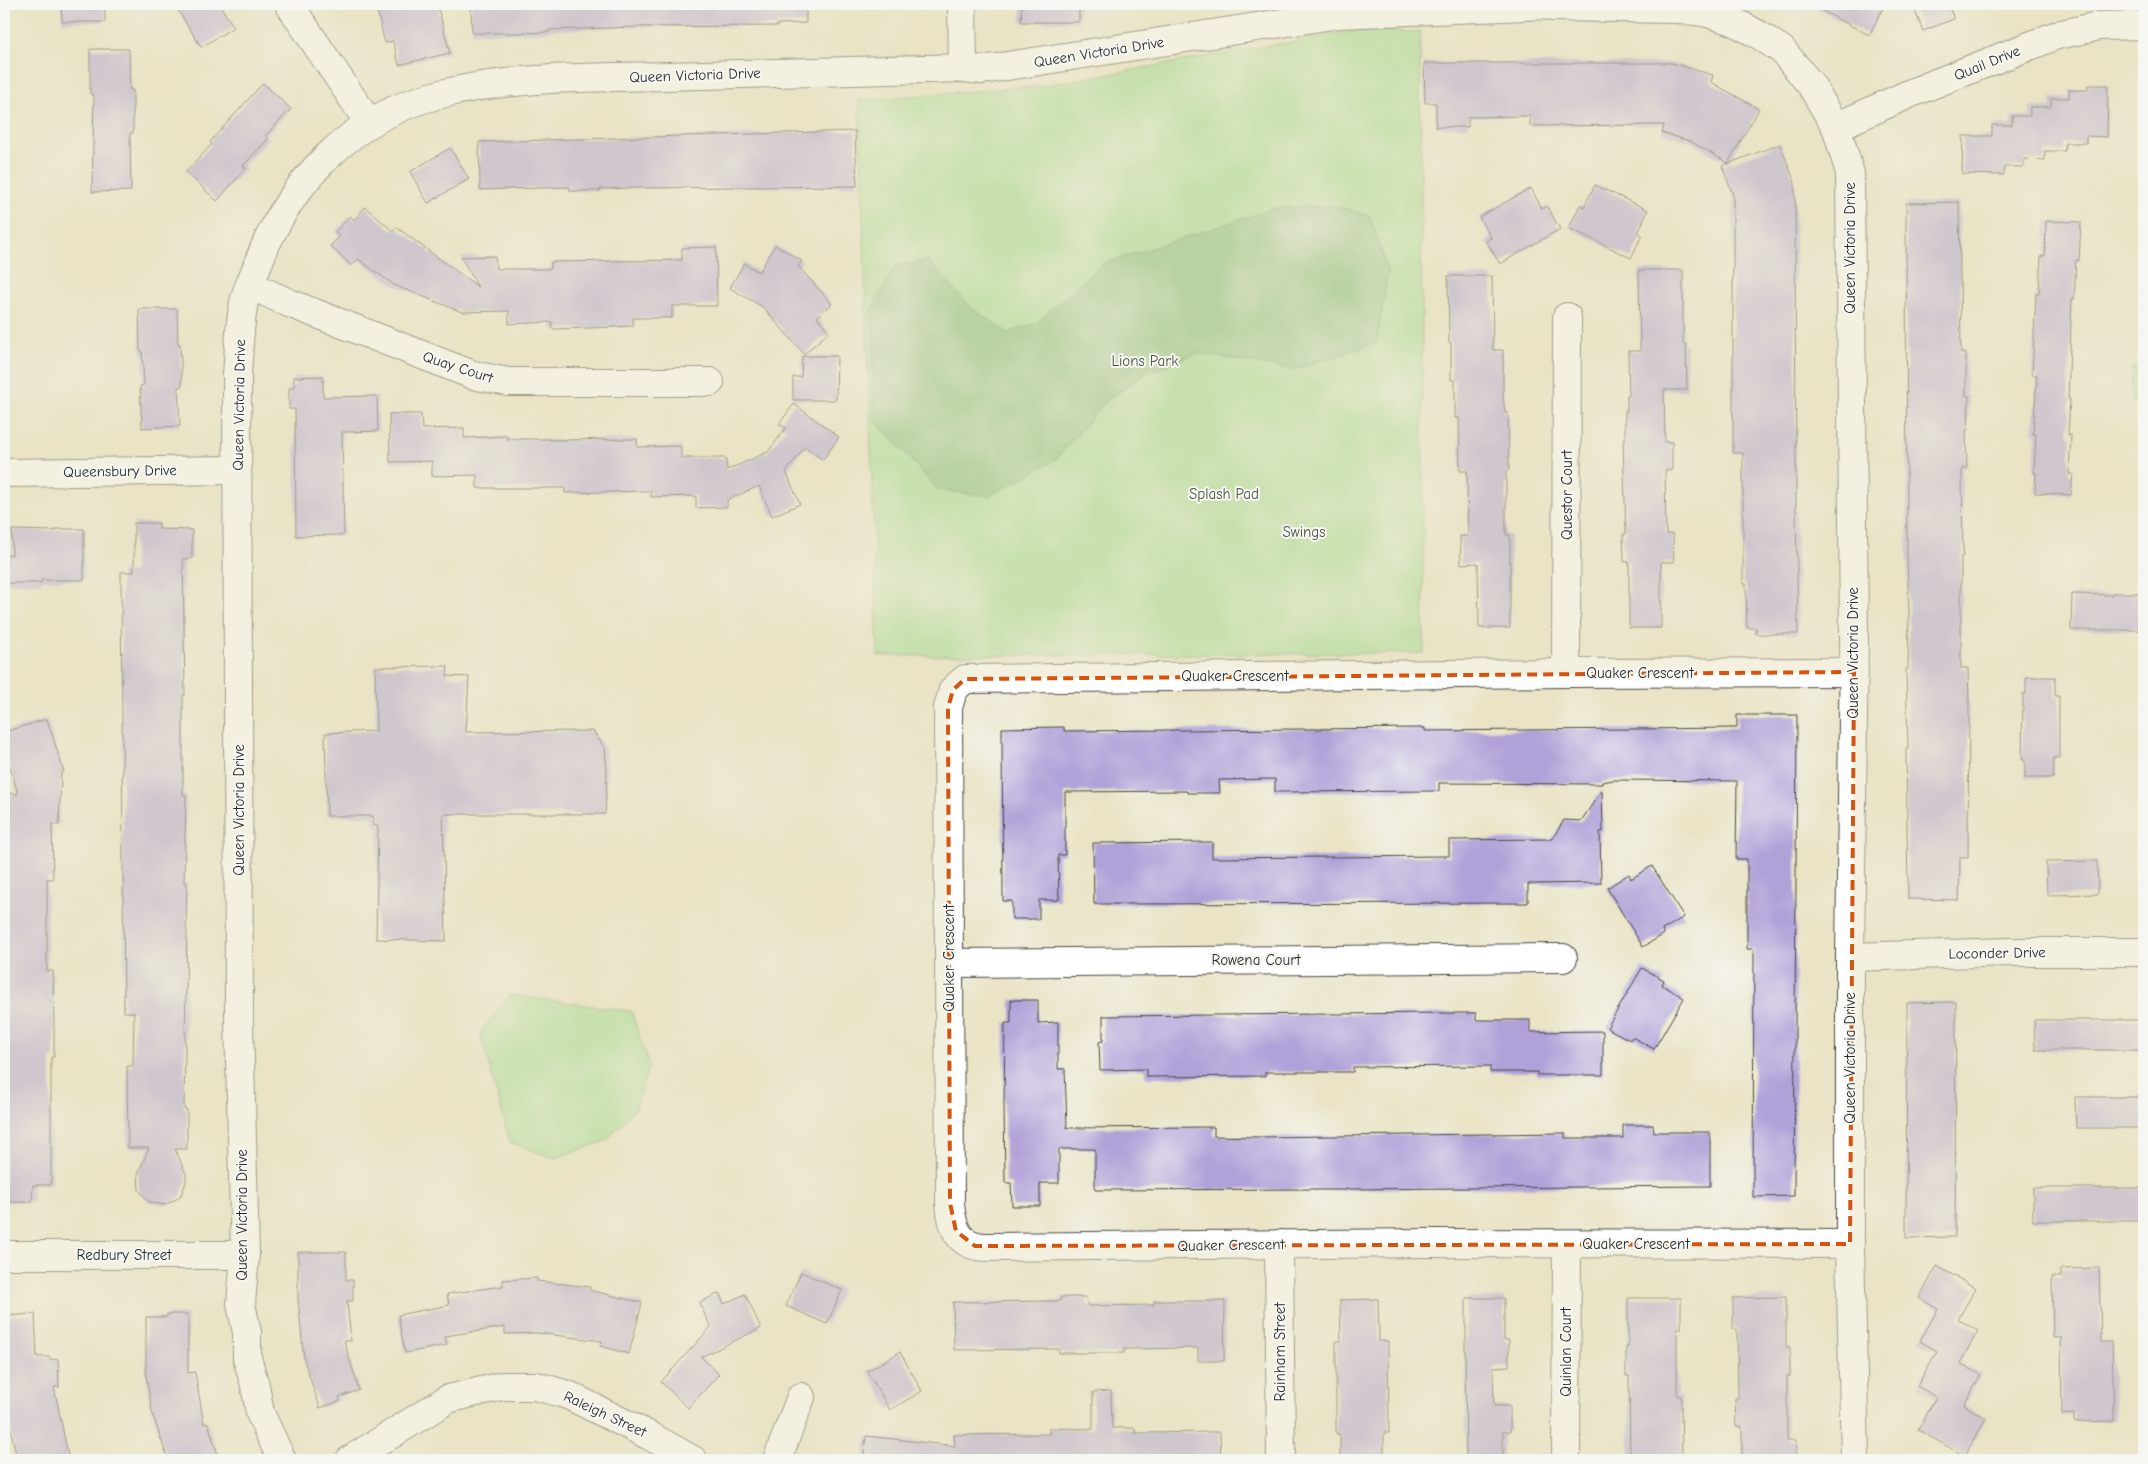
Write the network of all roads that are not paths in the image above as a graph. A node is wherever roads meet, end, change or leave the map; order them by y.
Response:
1 (289, 4) edge
2 (962, 4) edge
3 (1548, 4) edge
4 (2144, 26) edge
5 (963, 68) junction
6 (369, 124) junction
7 (1836, 127) junction
8 (250, 285) junction
9 (1567, 317) dead end
10 (710, 382) dead end
11 (237, 470) junction
12 (4, 473) edge
13 (1854, 672) junction
14 (1566, 673) junction
15 (2144, 952) edge
16 (1850, 957) junction
17 (1563, 958) dead end
18 (950, 963) junction
19 (1280, 1244) junction
20 (1567, 1244) junction
21 (1850, 1244) junction
22 (4, 1255) edge
23 (245, 1255) junction
24 (801, 1396) dead end
25 (282, 1460) edge
26 (350, 1460) edge
27 (693, 1460) edge
28 (777, 1460) edge
29 (1281, 1460) edge
30 (1566, 1460) edge
31 (1855, 1460) edge

1 - 6 street
2 - 5 street
3 - 5 street, Queen Victoria Drive
3 - 7 street, Queen Victoria Drive
4 - 7 street, Quail Drive
5 - 6 street, Queen Victoria Drive
6 - 8 street, Queen Victoria Drive
7 - 13 street, Queen Victoria Drive
8 - 10 street, Quay Court
8 - 11 street, Queen Victoria Drive
9 - 14 street, Questor Court
11 - 12 street, Queensbury Drive
11 - 23 street, Queen Victoria Drive
13 - 14 street, Quaker Crescent
13 - 16 street, Queen Victoria Drive
14 - 18 street, Quaker Crescent
15 - 16 street, Loconder Drive
16 - 21 street, Queen Victoria Drive
17 - 18 street, Rowena Court
18 - 19 street, Quaker Crescent
19 - 20 street, Quaker Crescent
19 - 29 street, Rainham Street
20 - 21 street, Quaker Crescent
20 - 30 street, Quinlan Court
21 - 31 street, Queen Victoria Drive
22 - 23 street, Redbury Street
23 - 25 street, Queen Victoria Drive
24 - 28 street
26 - 27 street, Raleigh Street

